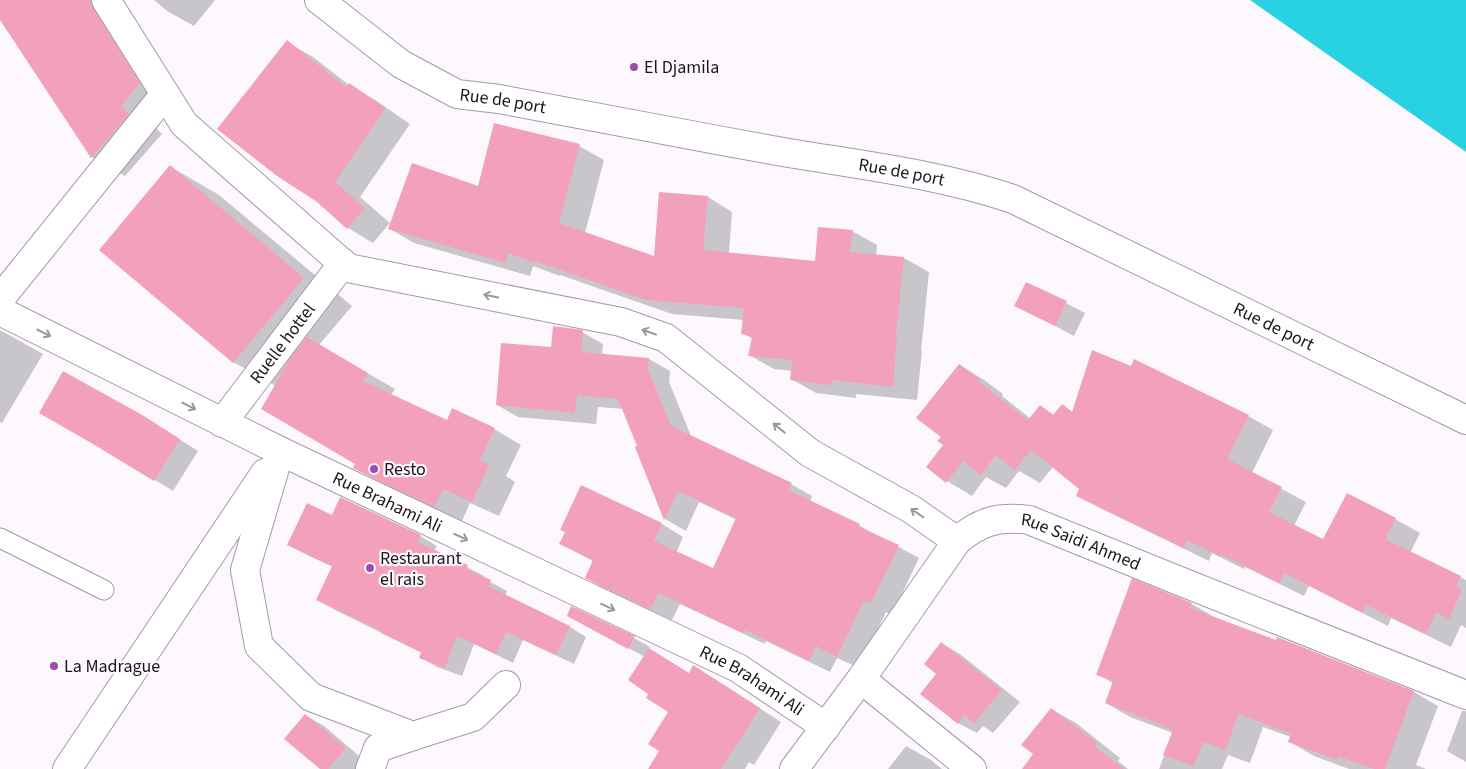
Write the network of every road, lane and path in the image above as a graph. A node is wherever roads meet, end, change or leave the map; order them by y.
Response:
1 (106, 0) edge
2 (320, 0) edge
3 (165, 94) junction
4 (343, 263) junction
5 (0, 299) edge
6 (0, 311) edge
7 (1466, 420) edge
8 (222, 422) junction
9 (280, 451) junction
10 (0, 538) edge
11 (957, 541) junction
12 (104, 590) dead end
13 (862, 679) junction
14 (506, 686) dead end
15 (1466, 695) edge
16 (826, 727) junction
17 (413, 736) junction
18 (67, 769) edge
19 (370, 769) edge
20 (794, 769) edge
21 (972, 769) edge

1 - 3 street
2 - 7 street, Rue de port
3 - 4 street
3 - 5 street
4 - 8 street, Ruelle hottel
11 -> 4 street
6 -> 8 street, Rue Brahami Ali
8 - 9 street, Rue Brahami Ali
9 -> 16 street, Rue Brahami Ali
9 - 17 street
9 - 18 street
10 - 12 lane
11 - 13 street, Rue Saidi Ahmed
11 - 15 street, Rue Saidi Ahmed
13 - 16 street, Rue Saidi Ahmed
13 - 21 street
14 - 17 street
16 - 20 street, Rue Saidi Ahmed
17 - 19 street

